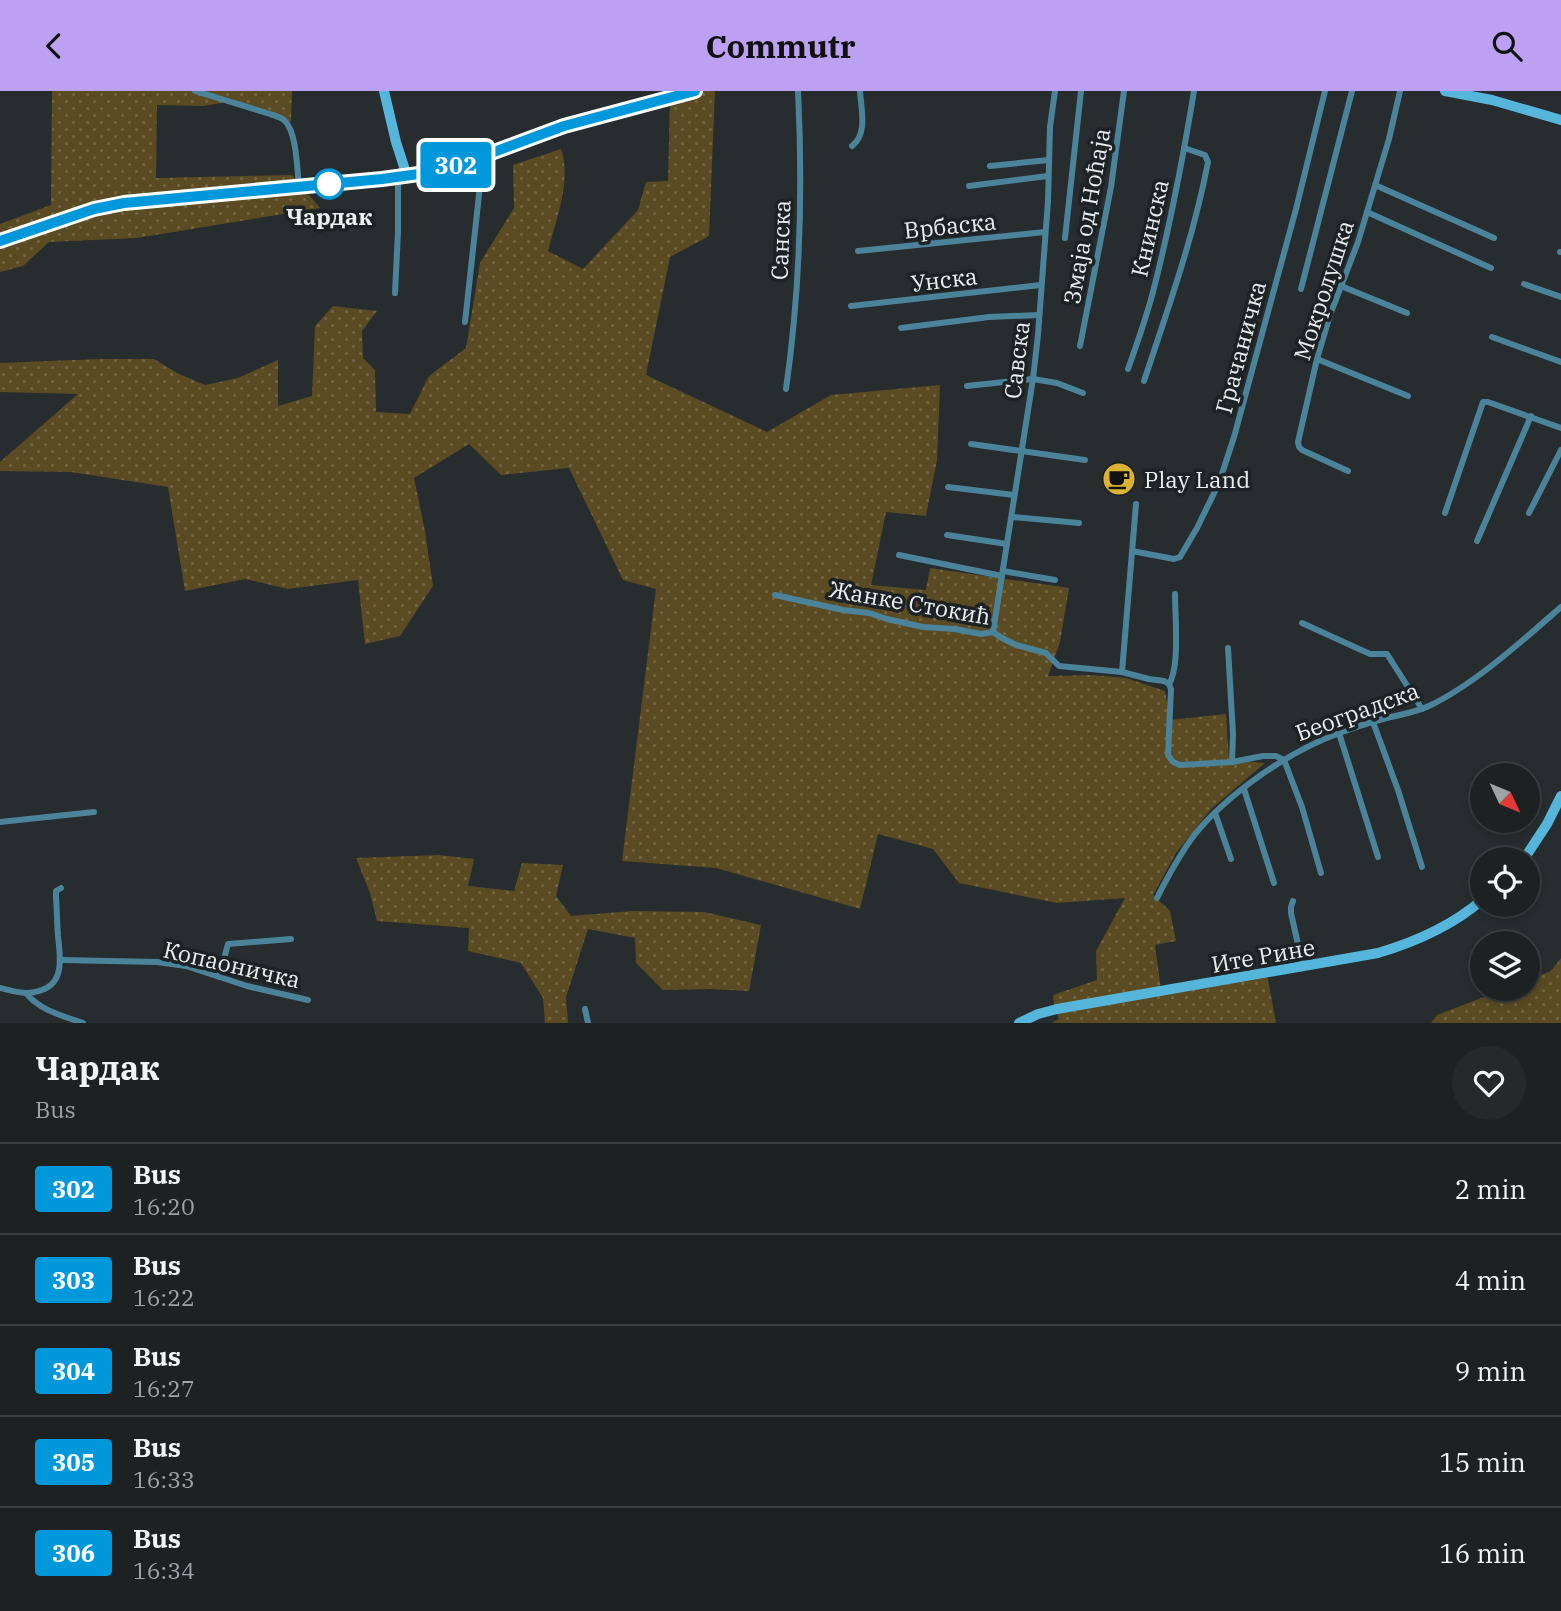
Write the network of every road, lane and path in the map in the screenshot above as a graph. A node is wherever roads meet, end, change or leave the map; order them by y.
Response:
1 (195, 91) edge
2 (233, 91) edge
3 (384, 91) edge
4 (695, 91) edge
5 (798, 91) edge
6 (860, 91) edge
7 (1055, 91) edge
8 (1081, 91) edge
9 (1124, 91) edge
10 (1194, 91) edge
11 (1325, 91) edge
12 (1352, 91) edge
13 (1400, 91) edge
14 (1445, 91) edge
15 (660, 95) edge
16 (231, 101) junction
17 (1561, 120) edge
18 (852, 146) dead end
19 (1184, 148) junction
20 (476, 158) junction
21 (1049, 160) junction
22 (990, 166) dead end
23 (1048, 176) junction
24 (402, 177) junction
25 (1375, 185) junction
26 (969, 186) dead end
27 (299, 187) junction
28 (1367, 212) junction
29 (1045, 232) junction
30 (1065, 238) dead end
31 (1494, 238) dead end
32 (0, 241) edge
33 (858, 251) dead end
34 (1491, 268) dead end
35 (1524, 284) dead end
36 (1041, 285) junction
37 (1341, 286) junction
38 (1301, 289) dead end
39 (395, 293) dead end
40 (1561, 297) edge
41 (851, 306) dead end
42 (1407, 313) dead end
43 (1039, 315) junction
44 (465, 323) dead end
45 (901, 328) dead end
46 (1492, 337) dead end
47 (1080, 346) dead end
48 (1317, 359) junction
49 (1561, 362) edge
50 (1128, 369) dead end
51 (1033, 379) junction
52 (1144, 381) dead end
53 (967, 386) dead end
54 (786, 389) dead end
55 (1083, 393) dead end
56 (1408, 396) dead end
57 (1531, 416) junction
58 (1561, 428) edge
59 (971, 444) dead end
60 (1561, 450) edge
61 (1021, 452) junction
62 (1085, 460) dead end
63 (1348, 471) dead end
64 (948, 487) dead end
65 (1014, 495) junction
66 (1136, 504) dead end
67 (1445, 513) dead end
68 (1529, 513) dead end
69 (1012, 517) junction
70 (1079, 523) dead end
71 (947, 535) dead end
72 (1477, 541) dead end
73 (1007, 544) junction
74 (1132, 551) junction
75 (899, 555) dead end
76 (1002, 573) junction
77 (1055, 580) dead end
78 (1175, 594) dead end
79 (775, 595) dead end
80 (1561, 607) edge
81 (1302, 623) dead end
82 (993, 632) junction
83 (1228, 648) dead end
84 (1122, 672) junction
85 (1169, 684) junction
86 (1422, 709) junction
87 (1373, 722) junction
88 (1339, 733) junction
89 (1284, 760) junction
90 (1232, 762) junction
91 (1244, 789) junction
92 (1561, 796) edge
93 (94, 812) dead end
94 (1215, 813) junction
95 (0, 822) edge
96 (1532, 847) edge
97 (1378, 857) dead end
98 (1231, 859) dead end
99 (1422, 867) dead end
100 (1321, 873) dead end
101 (1274, 883) dead end
102 (61, 888) dead end
103 (1157, 898) dead end
104 (1293, 901) dead end
105 (1470, 908) edge
106 (291, 939) dead end
107 (61, 960) junction
108 (1303, 967) junction
109 (219, 977) junction
110 (0, 988) edge
111 (26, 993) junction
112 (308, 1000) dead end
113 (586, 1009) dead end
114 (83, 1023) edge
115 (588, 1023) edge
116 (1020, 1023) edge

1 - 16 street
2 - 16 street
3 - 24 main road
4 - 15 main road
5 - 54 street, Санска
6 - 18 street
7 - 21 street, Савска
8 - 30 street
9 - 47 street, Змаја од Ноћаја
10 - 19 street, Книнска
11 - 74 street, Грачаничка
12 - 38 street
13 - 25 street, Мокролушка
14 - 17 main road
15 - 20 main road
16 - 27 street
19 - 50 street, Книнска
19 - 52 street
20 - 24 main road
20 - 44 street
21 - 22 street
21 - 23 street, Савска
23 - 26 street
23 - 29 street, Савска
24 - 27 main road
24 - 39 street
25 - 28 street, Мокролушка
25 - 31 street
27 - 32 main road
28 - 34 street
28 - 37 street, Мокролушка
29 - 33 street, Врбаска
29 - 36 street, Савска
35 - 40 street
36 - 41 street, Унска
36 - 43 street, Савска
37 - 42 street
37 - 48 street, Мокролушка
43 - 45 street
43 - 51 street, Савска
46 - 49 street
48 - 56 street
48 - 63 street, Мокролушка
51 - 53 street
51 - 55 street
51 - 61 street, Савска
57 - 58 street
57 - 67 street
57 - 72 street
59 - 61 street
60 - 68 street
61 - 62 street
61 - 65 street, Савска
64 - 65 street
65 - 69 street, Савска
66 - 74 street
69 - 70 street
69 - 73 street, Савска
71 - 73 street
73 - 76 street, Савска
74 - 84 street
75 - 76 street
76 - 77 street
76 - 82 street, Савска
78 - 85 street
79 - 82 street, Жанке Стокић
80 - 86 street, Београдска
81 - 86 street
82 - 84 street, Жанке Стокић
83 - 90 street
84 - 85 street, Жанке Стокић
85 - 90 street
86 - 87 street, Београдска
87 - 88 street, Београдска
87 - 99 street
88 - 89 street, Београдска
88 - 97 street
89 - 90 street
89 - 91 street, Београдска
89 - 100 street
91 - 94 street, Београдска
91 - 101 street
92 - 96 main road
93 - 95 street
94 - 98 street
94 - 103 street, Београдска
102 - 107 street
104 - 108 street
105 - 108 main road, Ите Рине
106 - 109 street
107 - 109 street, Копаоничка
107 - 111 street
108 - 116 main road, Ите Рине
109 - 112 street, Копаоничка
110 - 111 street
111 - 114 street
113 - 115 street

